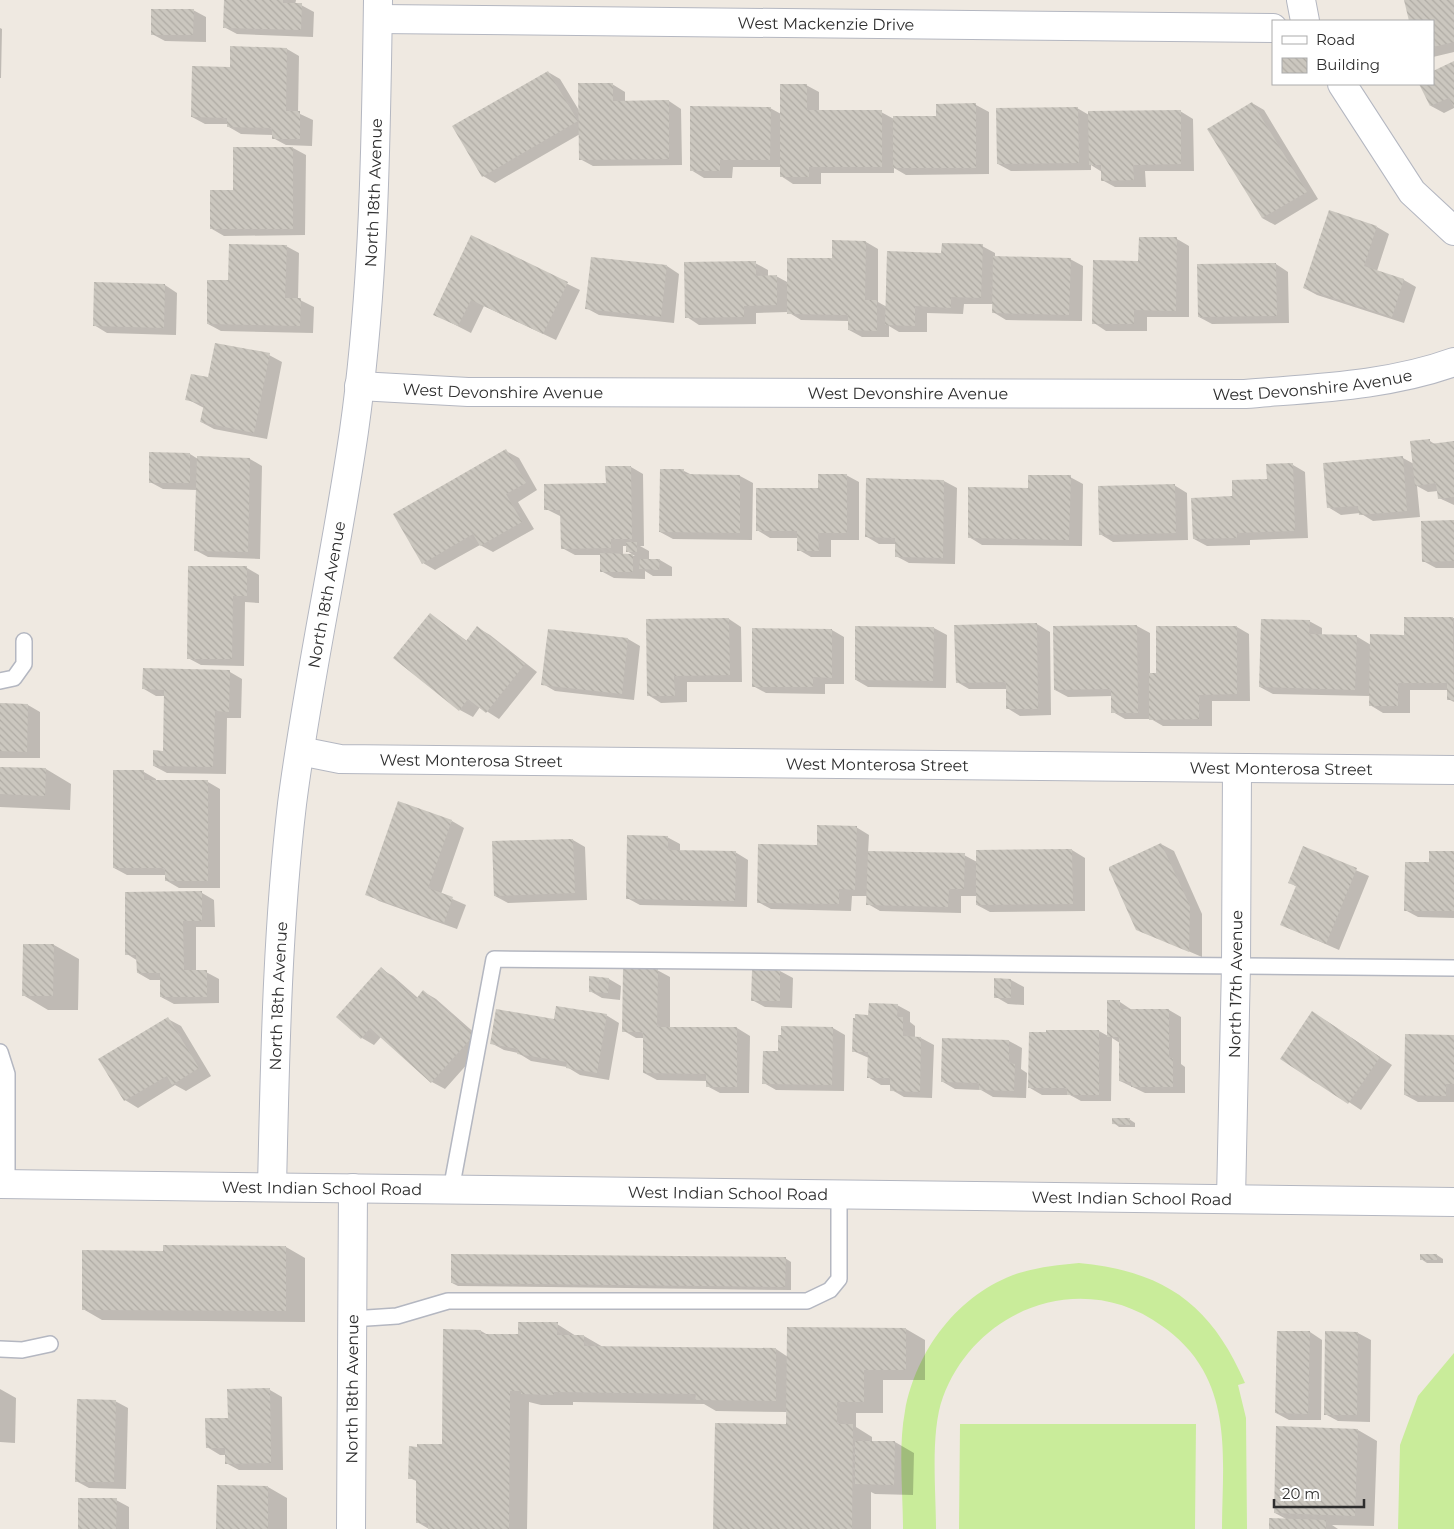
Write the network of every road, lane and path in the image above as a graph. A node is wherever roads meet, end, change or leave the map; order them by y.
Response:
1 (1301, 0) edge
2 (378, 10) edge
3 (1305, 20) edge
4 (1272, 28) edge
5 (1343, 85) edge
6 (1454, 231) edge
7 (1454, 362) edge
8 (359, 386) junction
9 (24, 641) dead end
10 (0, 681) edge
11 (300, 752) junction
12 (1236, 768) junction
13 (1454, 770) edge
14 (1236, 966) junction
15 (1454, 968) edge
16 (0, 1052) edge
17 (3, 1184) edge
18 (272, 1187) junction
19 (353, 1188) junction
20 (451, 1190) junction
21 (839, 1194) junction
22 (1231, 1199) junction
23 (1454, 1202) edge
24 (352, 1319) junction
25 (50, 1344) dead end
26 (0, 1349) edge
27 (351, 1529) edge

1 - 3 street
2 - 4 street, West Mackenzie Drive
2 - 8 street, North 18th Avenue
5 - 6 street
7 - 8 street, West Devonshire Avenue
8 - 11 street, North 18th Avenue
9 - 10 lane
11 - 12 street, West Monterosa Street
11 - 18 street, North 18th Avenue
12 - 13 street, West Monterosa Street
12 - 14 street, North 17th Avenue
14 - 15 lane
14 - 20 lane
14 - 22 street, North 17th Avenue
16 - 17 lane
17 - 18 street, West Indian School Road
18 - 19 street, West Indian School Road
19 - 20 street, West Indian School Road
19 - 24 street, North 18th Avenue
20 - 21 street, West Indian School Road
21 - 22 street, West Indian School Road
21 - 24 lane
22 - 23 street, West Indian School Road
24 - 27 street, North 18th Avenue
25 - 26 lane

